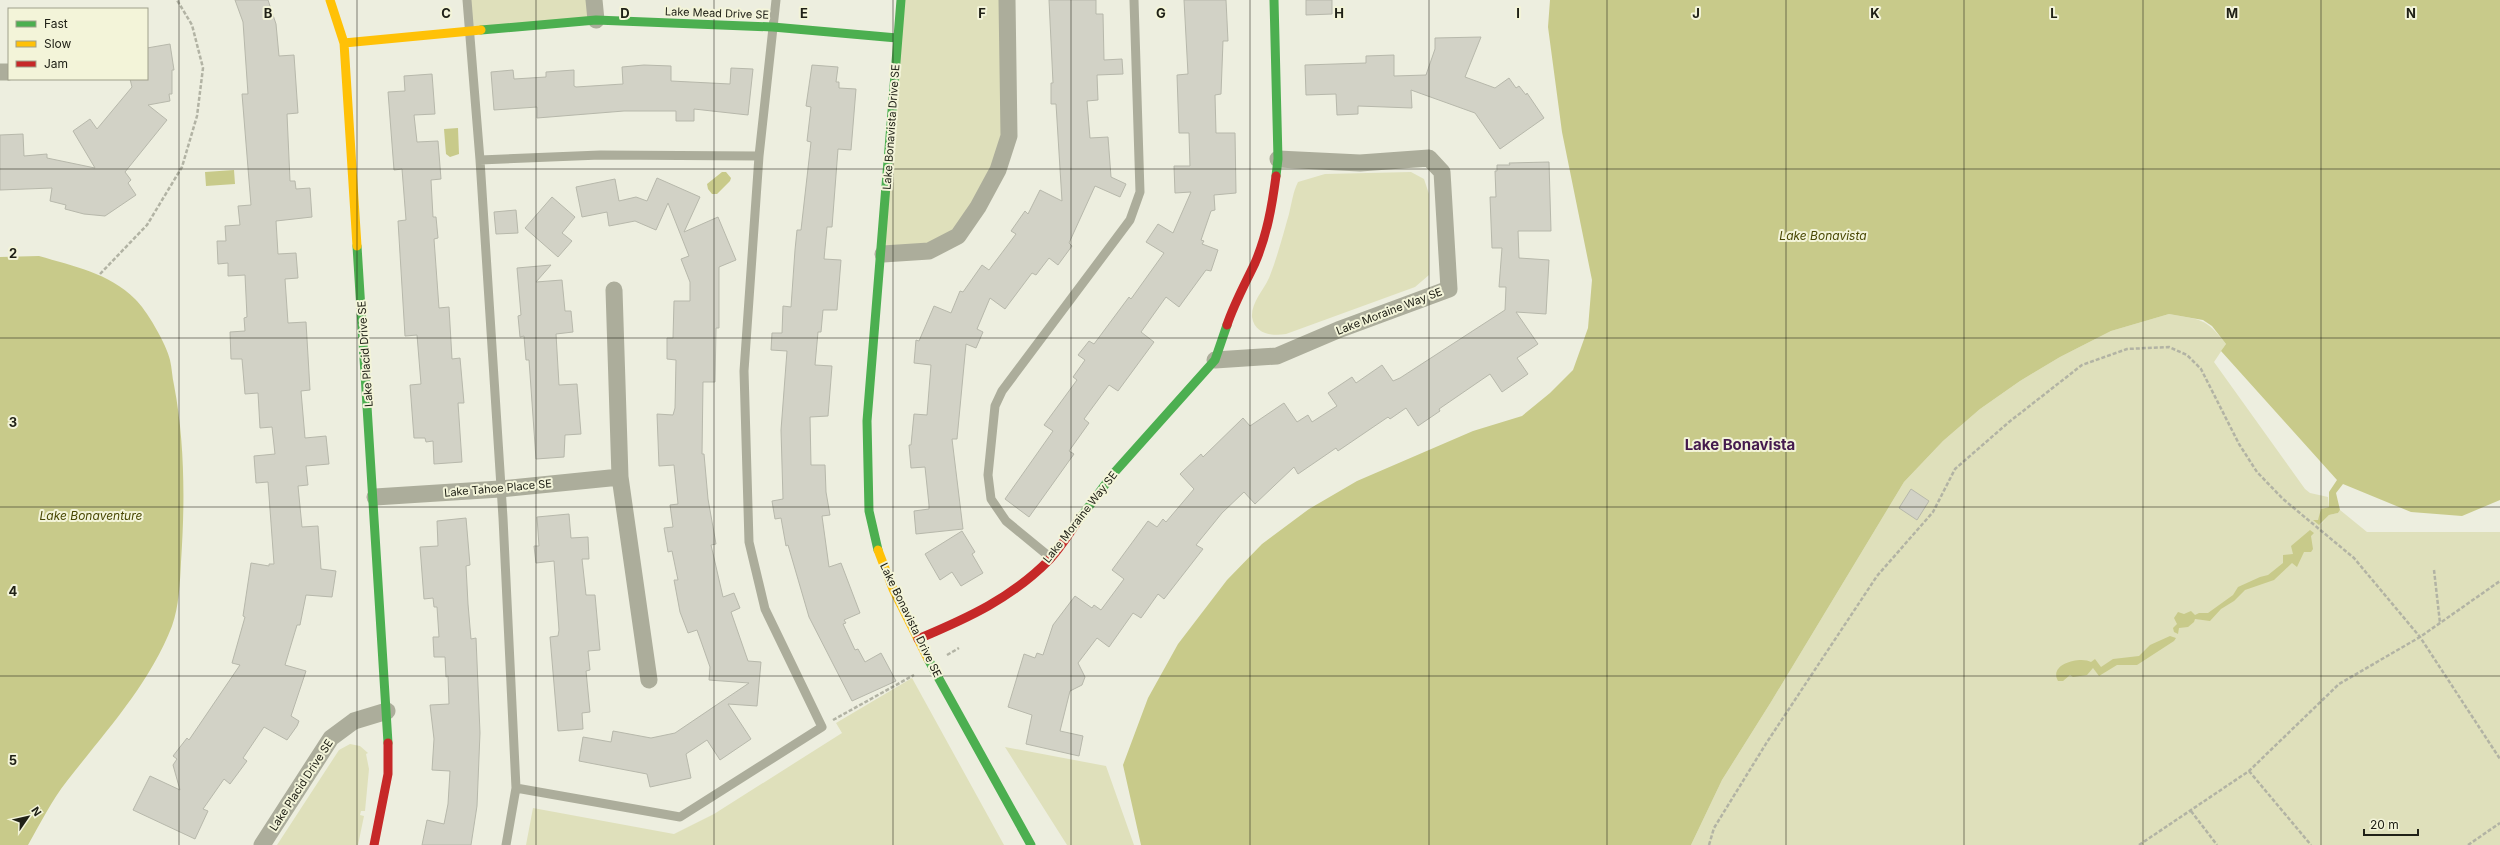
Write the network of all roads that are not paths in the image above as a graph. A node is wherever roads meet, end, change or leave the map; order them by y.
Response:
1 (330, 0) edge
2 (467, 0) edge
3 (594, 0) edge
4 (776, 0) edge
5 (901, 0) edge
6 (1007, 0) edge
7 (1134, 0) edge
8 (1274, 0) edge
9 (596, 20) junction
10 (773, 27) junction
11 (470, 32) junction
12 (897, 38) junction
13 (344, 42) junction
14 (759, 156) junction
15 (1278, 159) junction
16 (480, 160) junction
17 (883, 254) junction
18 (614, 290) dead end
19 (1214, 360) junction
20 (620, 477) junction
21 (500, 489) junction
22 (375, 497) junction
23 (1051, 558) junction
24 (918, 639) junction
25 (649, 680) dead end
26 (387, 711) junction
27 (516, 788) junction
28 (262, 845) edge
29 (374, 845) edge
30 (506, 845) edge
31 (1032, 845) edge

1 - 13 street, Lake Placid Drive SE
2 - 11 lane
3 - 9 street
4 - 10 lane
5 - 12 street, Lake Bonavista Drive SE
6 - 17 street
7 - 23 lane
8 - 15 street, Lake Moraine Way SE
9 - 10 street, Lake Mead Drive SE
9 - 11 street, Lake Mead Drive SE
10 - 12 street, Lake Mead Drive SE
10 - 14 lane
11 - 13 street, Lake Mead Drive SE
11 - 16 lane
12 - 17 street, Lake Bonavista Drive SE
13 - 22 street, Lake Placid Drive SE
14 - 16 lane
14 - 27 lane
15 - 19 street, Lake Moraine Way SE
15 - 19 street, Lake Moraine Way SE
16 - 21 lane
17 - 24 street, Lake Bonavista Drive SE
18 - 20 street
19 - 23 street, Lake Moraine Way SE
20 - 21 street, Lake Tahoe Place SE
20 - 25 street
21 - 22 street, Lake Tahoe Place SE
21 - 27 lane
22 - 26 street, Lake Placid Drive SE
23 - 24 street, Lake Moraine Way SE
24 - 31 street, Lake Bonavista Drive SE
26 - 28 street, Lake Placid Drive SE
26 - 29 street, Lake Placid Drive SE
27 - 30 lane

